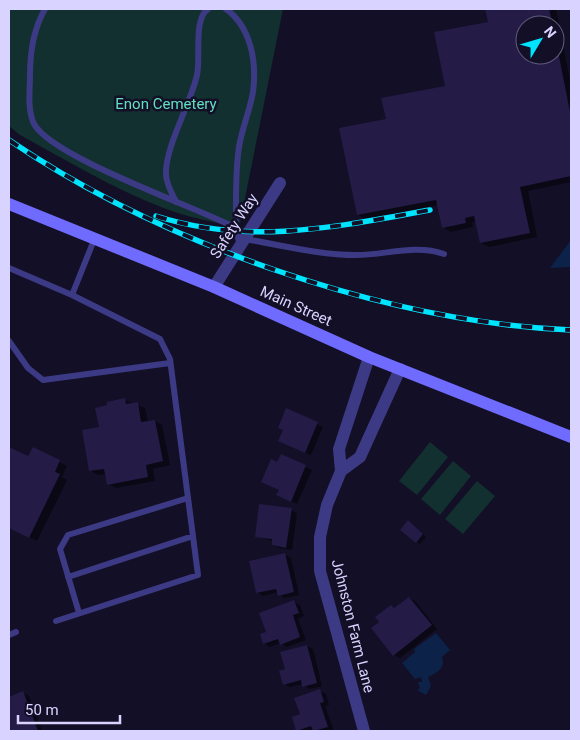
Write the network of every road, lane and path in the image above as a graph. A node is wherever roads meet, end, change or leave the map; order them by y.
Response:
1 (45, 9) edge
2 (208, 9) edge
3 (226, 9) edge
4 (280, 183) dead end
5 (176, 202) junction
6 (9, 204) edge
7 (236, 228) junction
8 (94, 240) junction
9 (243, 242) junction
10 (444, 254) dead end
11 (9, 268) edge
12 (214, 287) junction
13 (72, 295) junction
14 (9, 341) edge
15 (369, 357) junction
16 (170, 364) junction
17 (400, 370) junction
18 (571, 437) edge
19 (341, 471) junction
20 (188, 498) junction
21 (193, 536) junction
22 (68, 577) junction
23 (80, 614) junction
24 (56, 621) dead end
25 (16, 632) dead end
26 (9, 635) edge
27 (364, 731) edge

1 - 5 lane
2 - 5 lane
3 - 7 lane
4 - 9 street, Safety Way
5 - 7 lane
6 - 8 main road, Main Street
7 - 9 lane
8 - 12 main road, Main Street
8 - 13 lane
9 - 10 lane
9 - 12 street, Safety Way
11 - 13 lane
12 - 15 main road, Main Street
13 - 16 lane
14 - 16 lane
15 - 17 main road, Main Street
15 - 19 street, Johnston Farm Lane
16 - 20 lane
17 - 18 main road, Main Street
17 - 19 street
19 - 27 street, Johnston Farm Lane
20 - 21 lane
20 - 22 lane
21 - 22 lane
21 - 23 lane
22 - 23 lane
23 - 24 lane
25 - 26 lane

